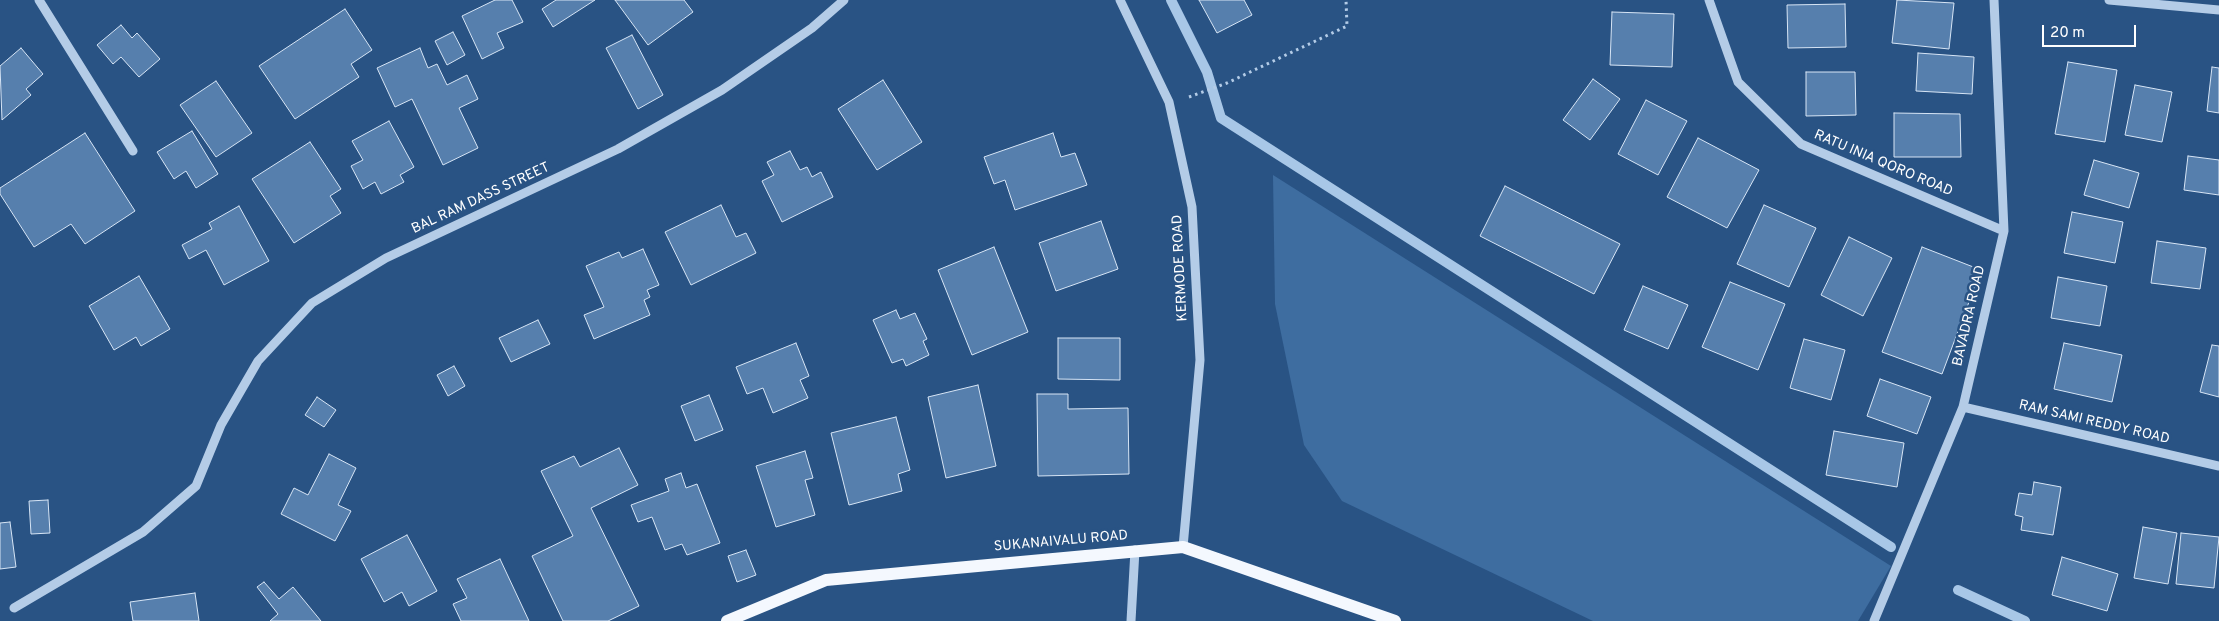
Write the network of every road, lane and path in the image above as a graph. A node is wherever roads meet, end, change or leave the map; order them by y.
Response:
1 (39, 0) edge
2 (844, 0) edge
3 (1120, 0) edge
4 (1346, 0) edge
5 (1709, 0) edge
6 (1994, 0) edge
7 (2109, 0) edge
8 (2219, 10) edge
9 (1196, 95) dead end
10 (133, 151) dead end
11 (2004, 231) junction
12 (1963, 407) junction
13 (2219, 466) edge
14 (1182, 547) junction
15 (1135, 550) junction
16 (14, 608) dead end
17 (727, 621) edge
18 (1131, 621) edge
19 (1395, 621) edge
20 (1874, 621) edge

1 - 10 street
2 - 16 street, BAL RAM DASS STREET
3 - 14 street, KERMODE ROAD
4 - 9 path
5 - 11 street, RATU INIA QORO ROAD
6 - 11 street, BAVADRA ROAD
7 - 8 street
11 - 12 street, BAVADRA ROAD
12 - 13 street, RAM SAMI REDDY ROAD
12 - 20 street, BAVADRA ROAD
14 - 15 main road, SUKANAIVALU ROAD
14 - 19 main road, SUKANAIVALU ROAD
15 - 17 main road, SUKANAIVALU ROAD
15 - 18 street

